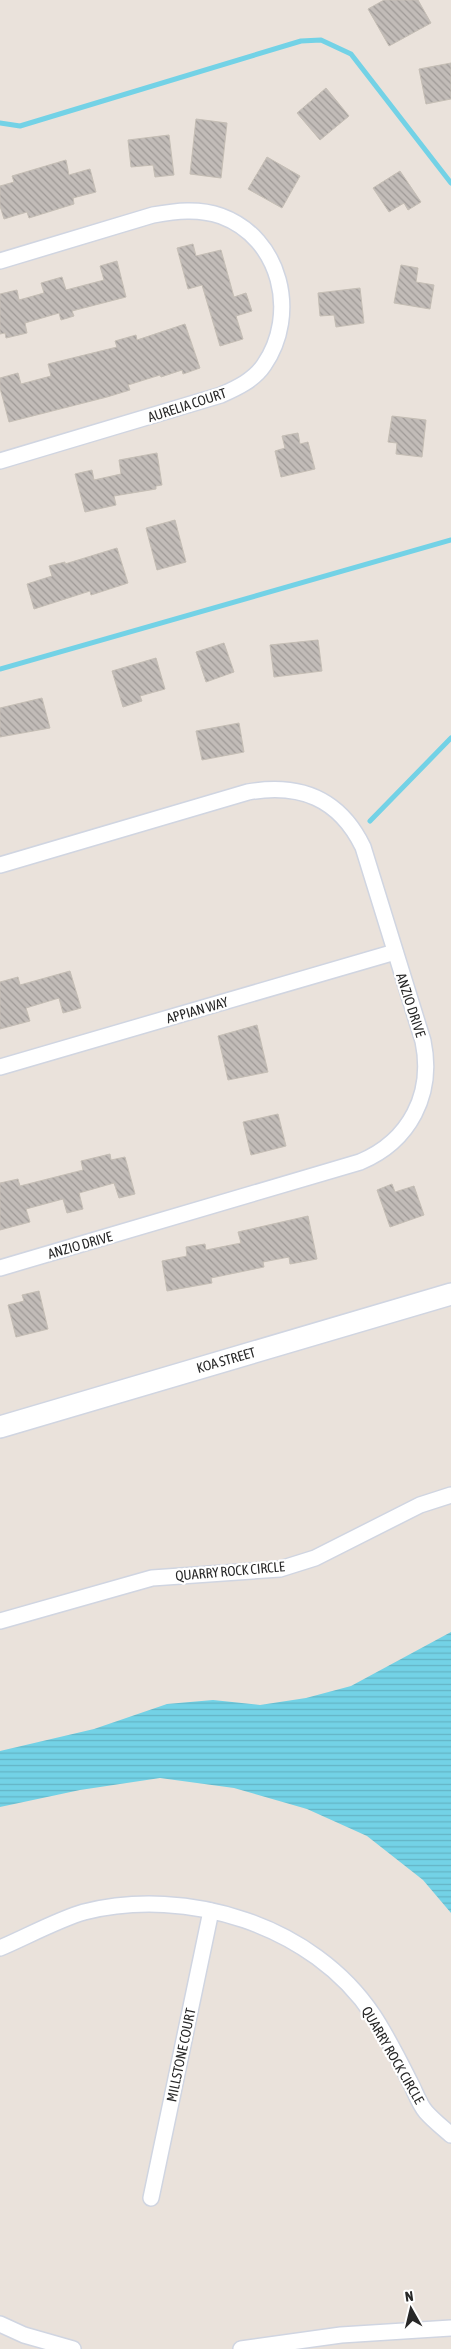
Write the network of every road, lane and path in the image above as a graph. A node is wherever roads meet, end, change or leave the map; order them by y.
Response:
1 (0, 260) edge
2 (0, 461) edge
3 (0, 865) edge
4 (394, 952) junction
5 (0, 1067) edge
6 (0, 1268) edge
7 (451, 1294) edge
8 (0, 1427) edge
9 (451, 1495) edge
10 (0, 1621) edge
11 (211, 1911) junction
12 (0, 1948) edge
13 (451, 2135) edge
14 (151, 2198) dead end
15 (0, 2324) edge
16 (451, 2328) edge
17 (73, 2349) edge
18 (241, 2349) edge

1 - 2 street, AURELIA COURT
3 - 4 street, ANZIO DRIVE
4 - 5 street, APPIAN WAY
4 - 6 street, ANZIO DRIVE
7 - 8 main road, KOA STREET
9 - 10 street, QUARRY ROCK CIRCLE
11 - 12 street, QUARRY ROCK CIRCLE
11 - 13 street, QUARRY ROCK CIRCLE
11 - 14 street, MILLSTONE COURT
15 - 17 street
16 - 18 street

